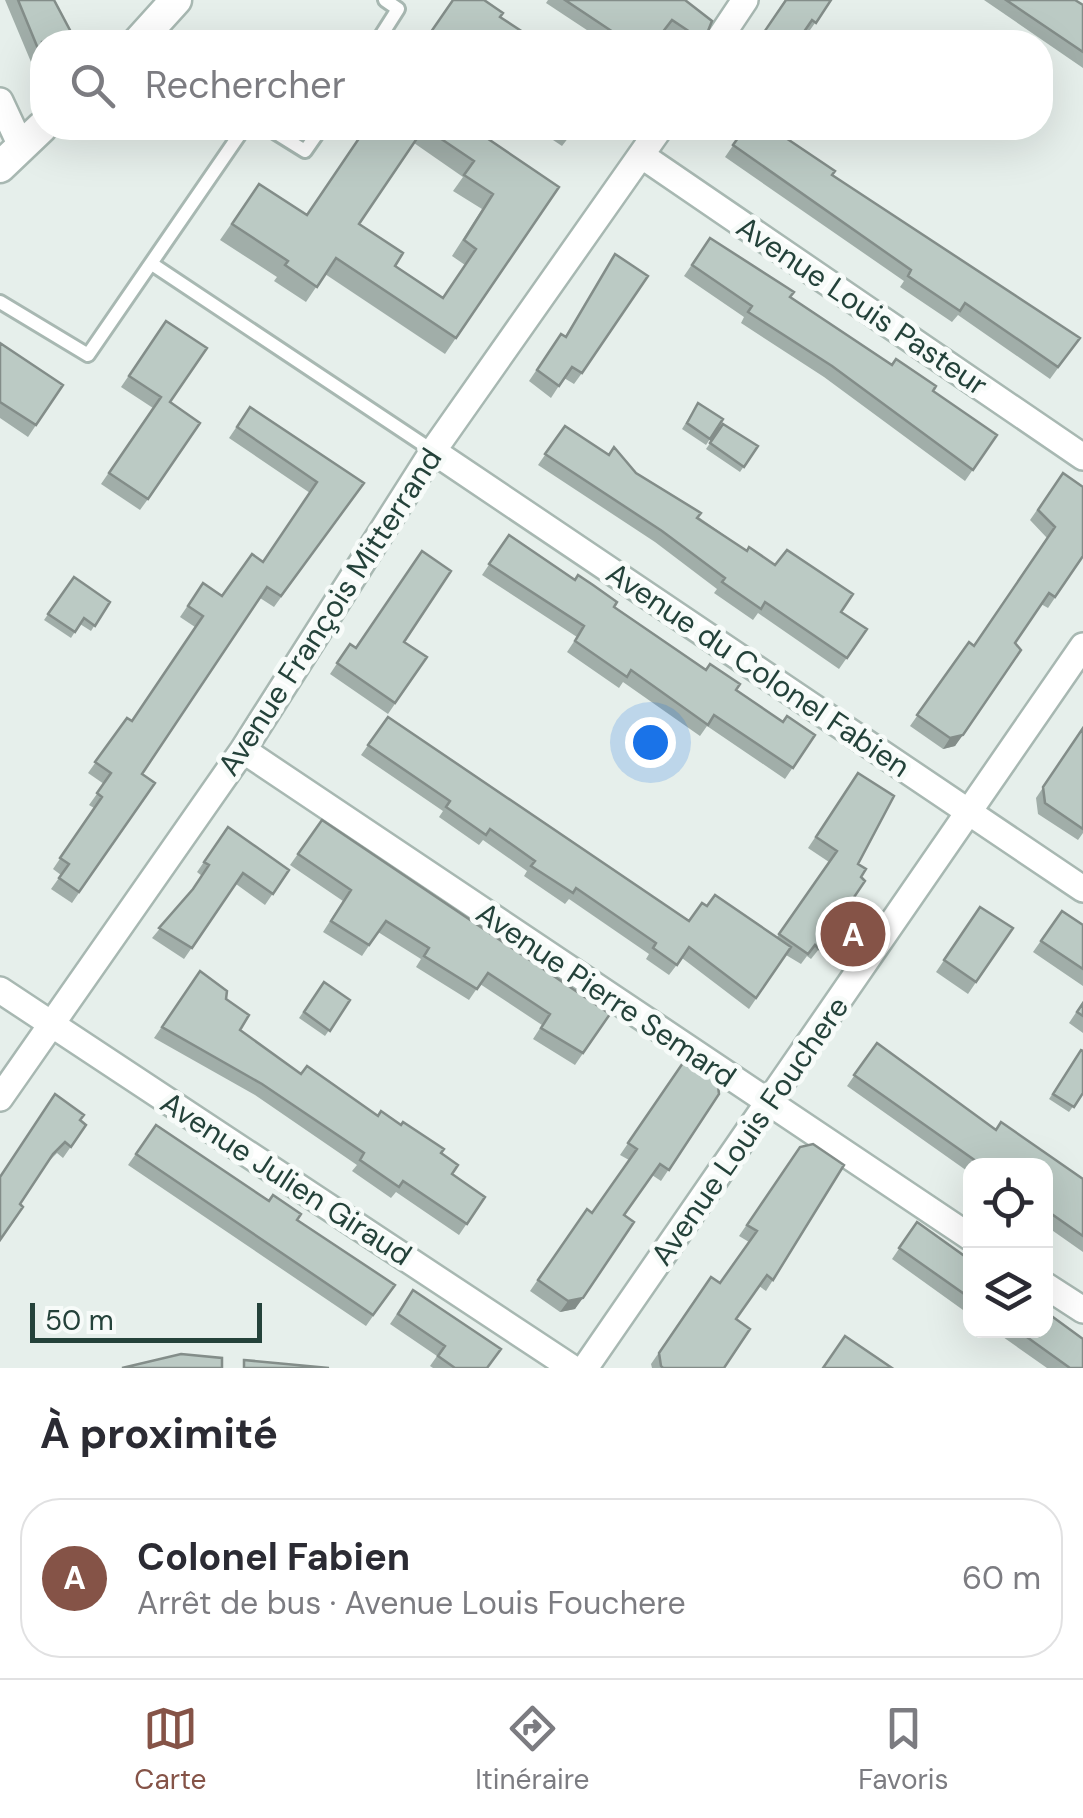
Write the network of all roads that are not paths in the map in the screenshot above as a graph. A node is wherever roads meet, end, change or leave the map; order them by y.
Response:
1 (176, 0) edge
2 (386, 0) edge
3 (745, 0) edge
4 (149, 30) edge
5 (385, 30) edge
6 (725, 30) edge
7 (0, 102) edge
8 (236, 140) edge
9 (288, 140) edge
10 (313, 140) edge
11 (652, 140) edge
12 (21, 146) edge
13 (642, 155) junction
14 (152, 264) junction
15 (0, 302) edge
16 (433, 451) junction
17 (1083, 457) edge
18 (1083, 646) edge
19 (243, 750) junction
20 (972, 813) junction
21 (1083, 889) edge
22 (0, 990) edge
23 (51, 1026) junction
24 (0, 1098) edge
25 (768, 1104) junction
26 (963, 1232) edge
27 (1053, 1291) edge
28 (1083, 1310) edge
29 (572, 1368) edge
30 (584, 1368) edge

1 - 4 street
2 - 5 lane
3 - 6 street
7 - 12 street
8 - 14 lane
9 - 10 lane
11 - 13 street, Avenue François Mitterrand
13 - 16 street, Avenue François Mitterrand
13 - 17 street, Avenue Louis Pasteur
14 - 15 lane
14 - 16 lane
16 - 19 street, Avenue François Mitterrand
16 - 20 street, Avenue du Colonel Fabien
18 - 20 street, Avenue Louis Fouchere
19 - 23 street, Avenue François Mitterrand
19 - 25 street, Avenue Pierre Semard
20 - 21 street, Avenue du Colonel Fabien
20 - 25 street, Avenue Louis Fouchere
22 - 23 street, Avenue Julien Giraud
23 - 24 street, Avenue François Mitterrand
23 - 29 street, Avenue Julien Giraud
25 - 26 street, Avenue Pierre Semard
25 - 30 street, Avenue Louis Fouchere
27 - 28 street

